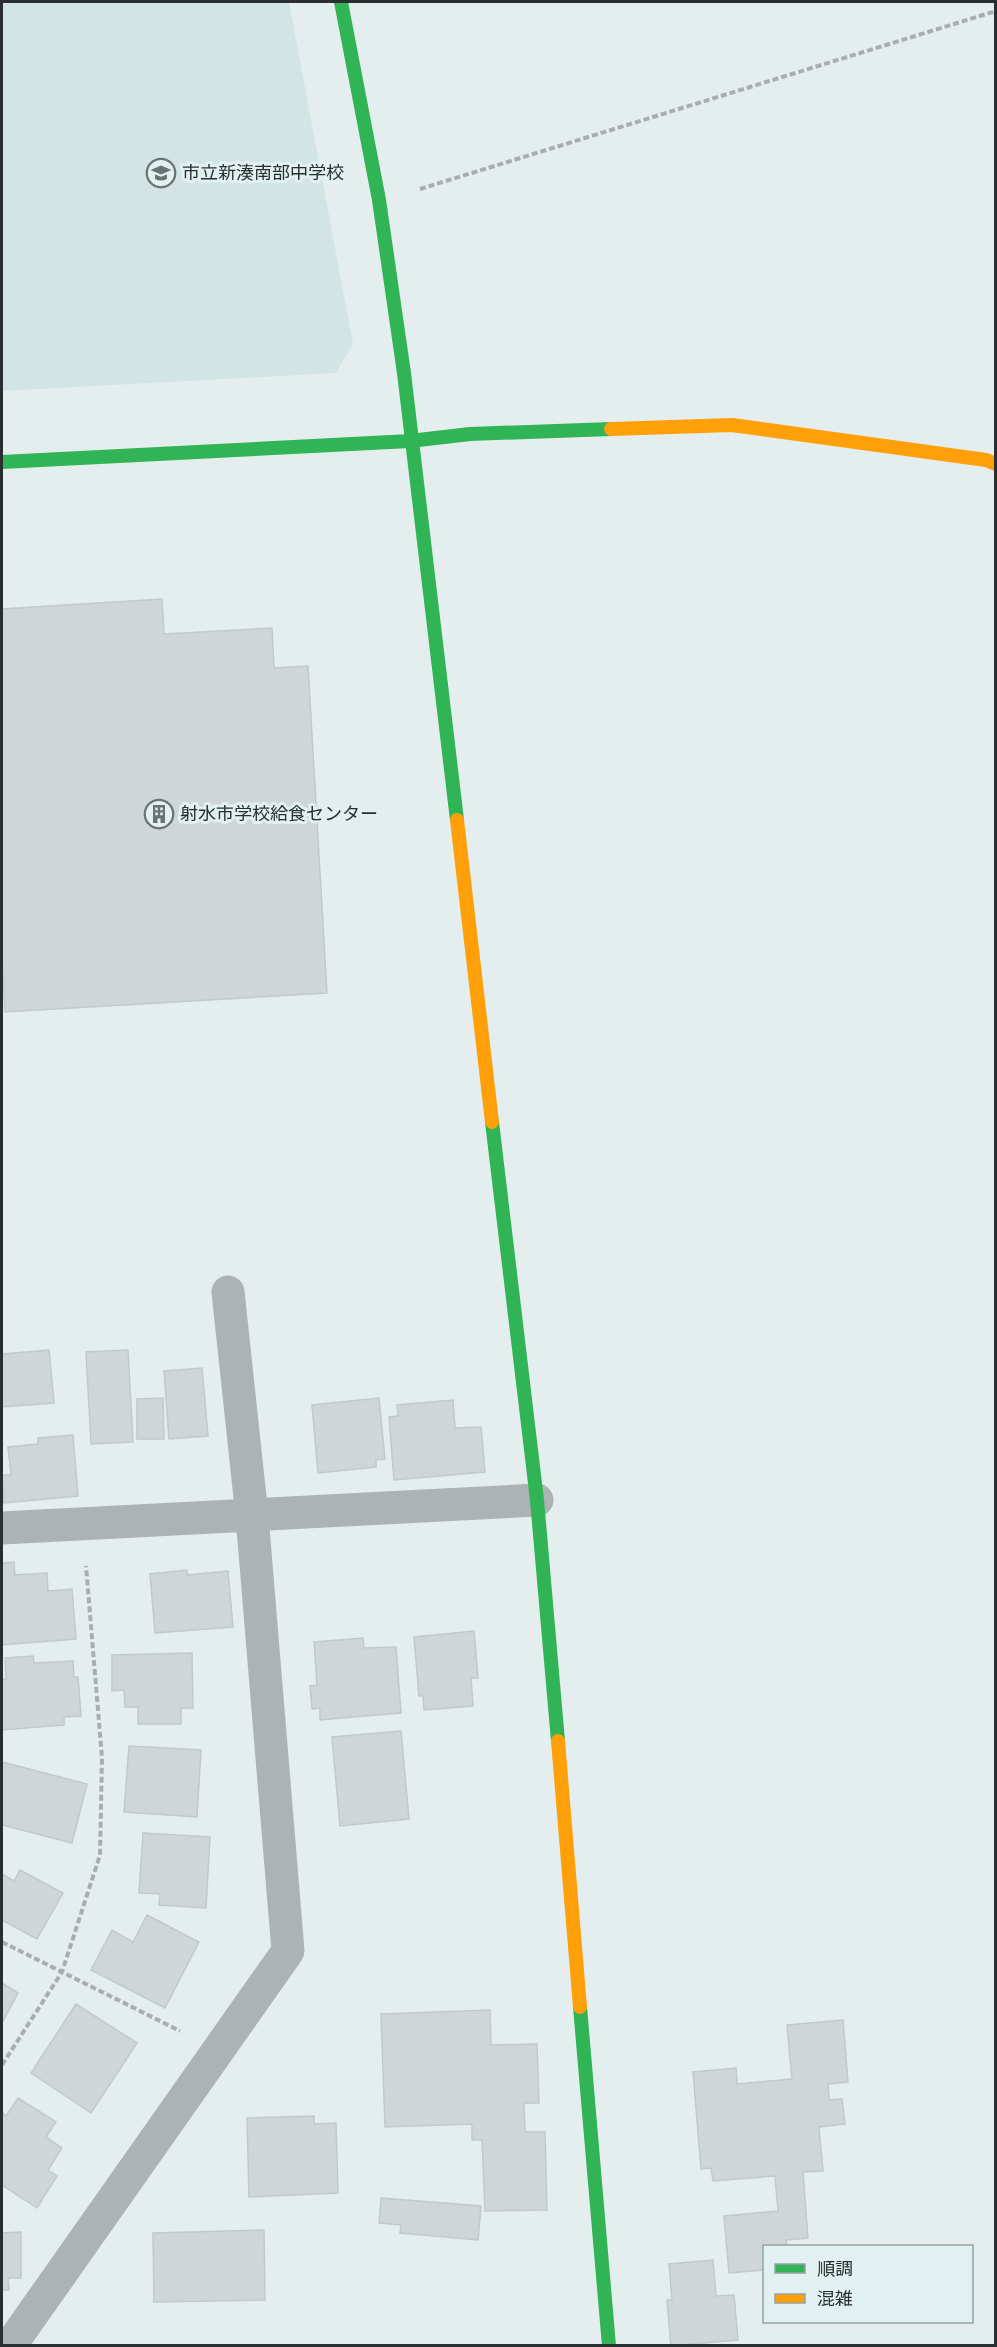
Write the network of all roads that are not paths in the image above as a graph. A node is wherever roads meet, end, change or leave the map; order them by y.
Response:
1 (342, 2) edge
2 (410, 441) junction
3 (2, 462) edge
4 (996, 464) edge
5 (228, 1292) dead end
6 (537, 1500) junction
7 (252, 1516) junction
8 (2, 1528) edge
9 (10, 2346) edge
10 (609, 2346) edge

1 - 2 street
2 - 3 street
2 - 4 street
2 - 6 street
5 - 7 street
6 - 7 street
6 - 10 street
7 - 8 street
7 - 9 street

